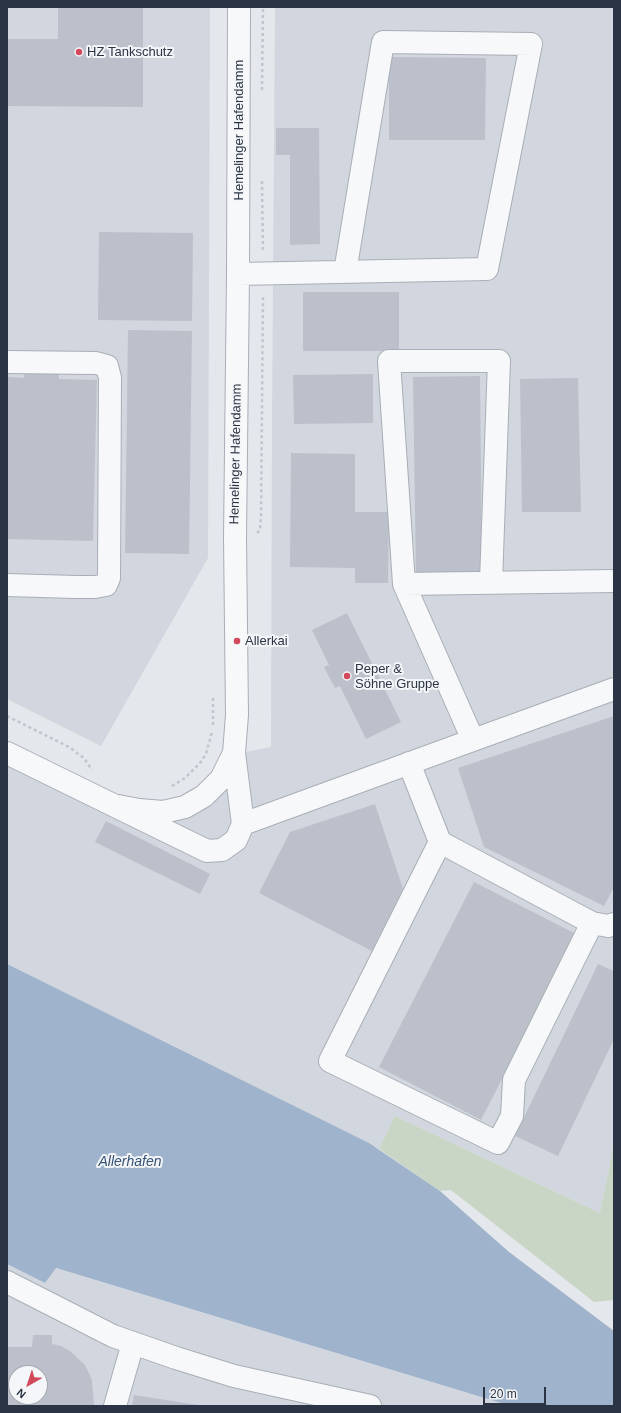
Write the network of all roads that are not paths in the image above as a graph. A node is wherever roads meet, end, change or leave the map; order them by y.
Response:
1 (239, 7) edge
2 (346, 272) junction
3 (238, 274) junction
4 (7, 362) edge
5 (614, 581) edge
6 (491, 582) junction
7 (404, 584) junction
8 (7, 585) edge
9 (614, 689) edge
10 (473, 740) junction
11 (7, 753) edge
12 (234, 754) junction
13 (409, 763) junction
14 (113, 805) junction
15 (243, 824) junction
16 (440, 842) junction
17 (592, 924) junction
18 (614, 924) edge
19 (7, 1282) edge
20 (133, 1343) junction
21 (115, 1406) edge
22 (370, 1406) edge

1 - 3 street, Hemelinger Hafendamm
2 - 2 street
2 - 3 street
3 - 12 street, Hemelinger Hafendamm
4 - 8 street
5 - 6 street
6 - 7 street
6 - 7 street
7 - 10 street
9 - 10 street
10 - 13 street
11 - 14 street
12 - 14 street, Hemelinger Hafendamm
12 - 15 street
13 - 15 street
13 - 16 street
14 - 15 street
16 - 17 street
16 - 17 street
17 - 18 street
19 - 20 street
20 - 21 street
20 - 22 street

